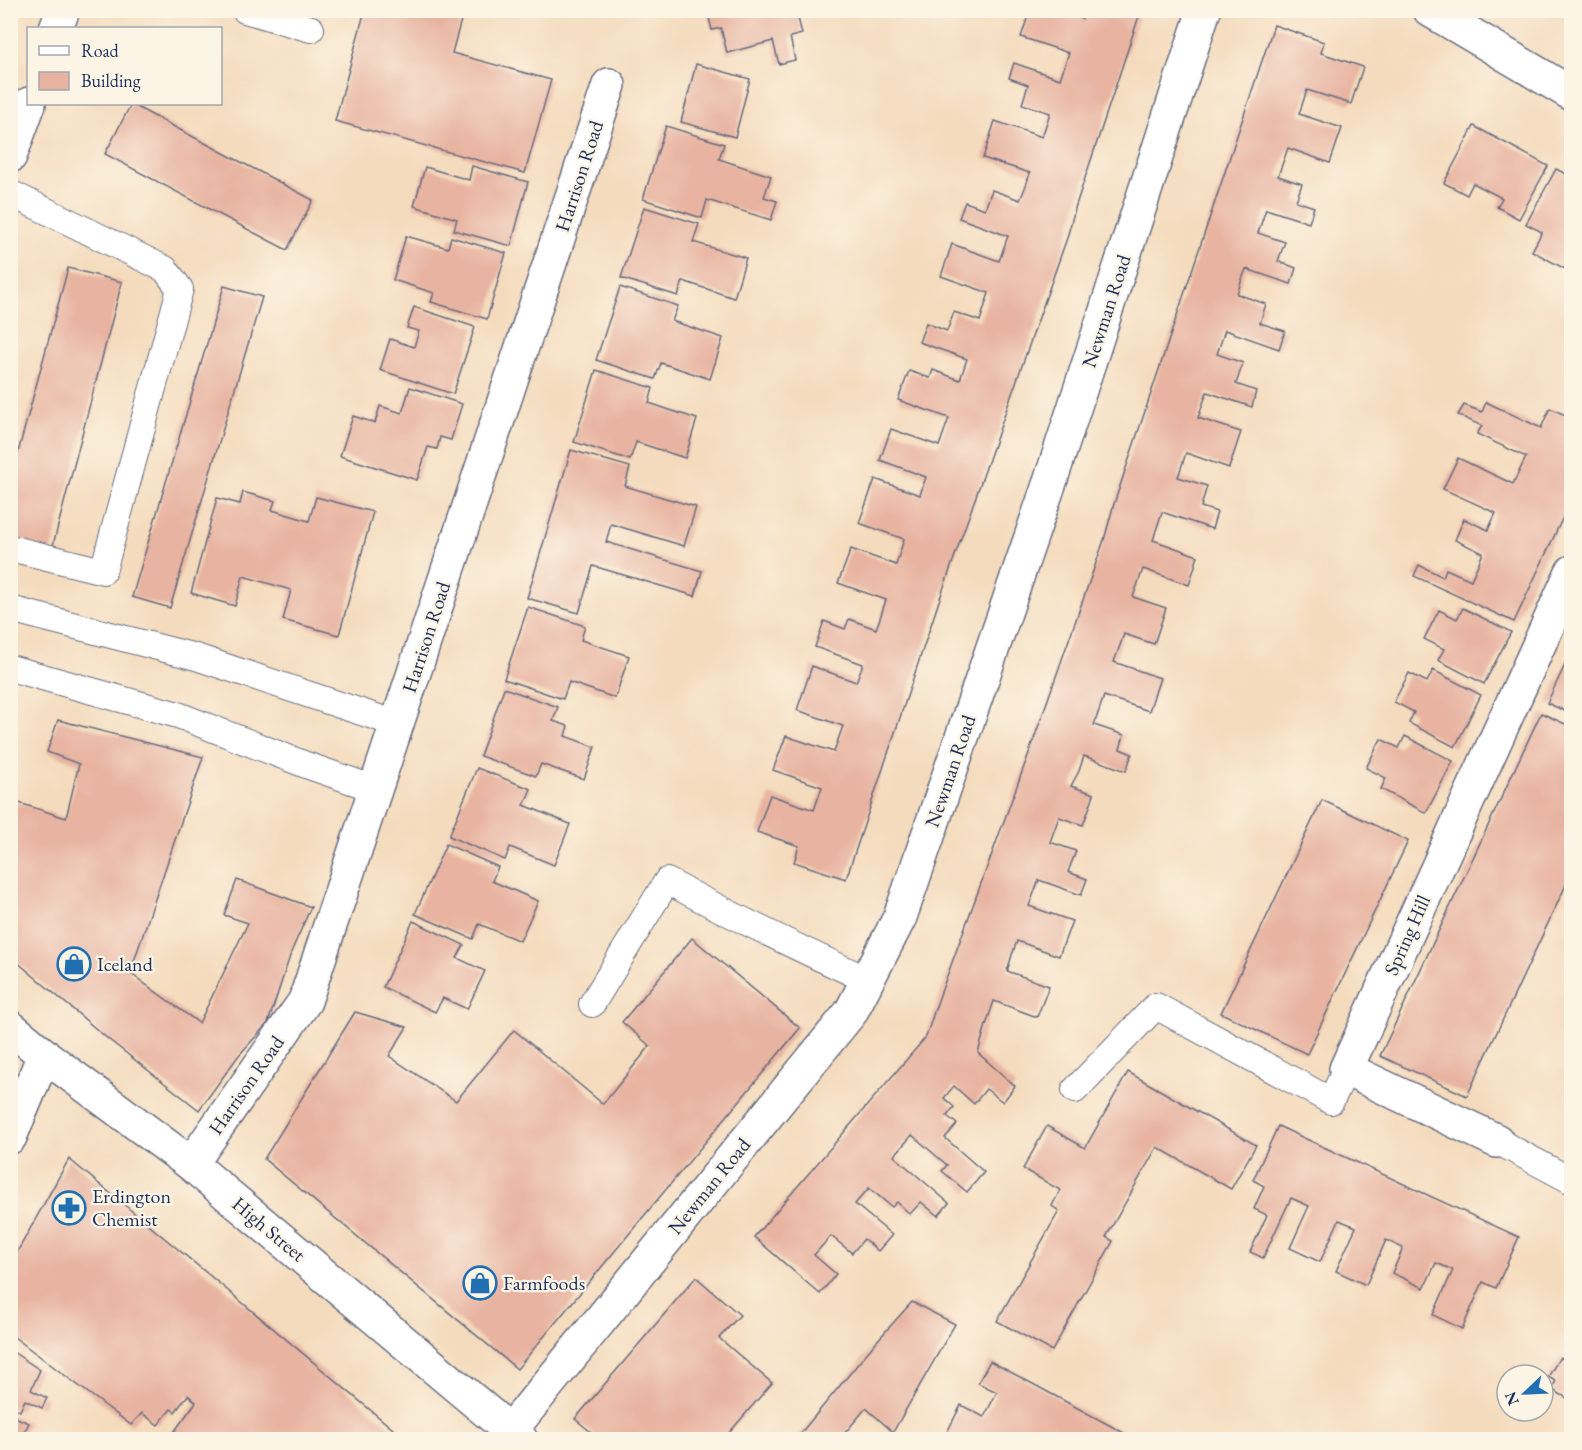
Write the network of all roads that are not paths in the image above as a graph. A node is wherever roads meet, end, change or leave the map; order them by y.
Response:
1 (63, 10) edge
2 (245, 10) edge
3 (1204, 10) edge
4 (1430, 10) edge
5 (56, 27) edge
6 (311, 29) dead end
7 (609, 85) dead end
8 (1572, 94) edge
9 (30, 105) edge
10 (10, 156) edge
11 (10, 193) edge
12 (10, 548) edge
13 (1572, 572) edge
14 (10, 609) edge
15 (10, 668) edge
16 (397, 724) junction
17 (375, 789) junction
18 (868, 980) junction
19 (592, 1004) dead end
20 (10, 1027) edge
21 (44, 1055) junction
22 (1346, 1069) junction
23 (1076, 1090) dead end
24 (10, 1137) edge
25 (1497, 1141) joint
26 (191, 1164) junction
27 (1572, 1181) edge
28 (515, 1435) edge

1 - 5 street
2 - 6 lane
3 - 18 street, Newman Road
4 - 8 street
7 - 16 street, Harrison Road
9 - 10 street
11 - 12 lane
13 - 22 street, Spring Hill
14 - 16 lane
15 - 17 lane
16 - 17 street, Harrison Road
17 - 26 street, Harrison Road
18 - 19 lane
18 - 28 street, Newman Road
20 - 21 street, High Street
21 - 24 street
21 - 26 street, High Street
22 - 23 lane
22 - 25 street
25 - 27 lane
26 - 28 street, High Street

